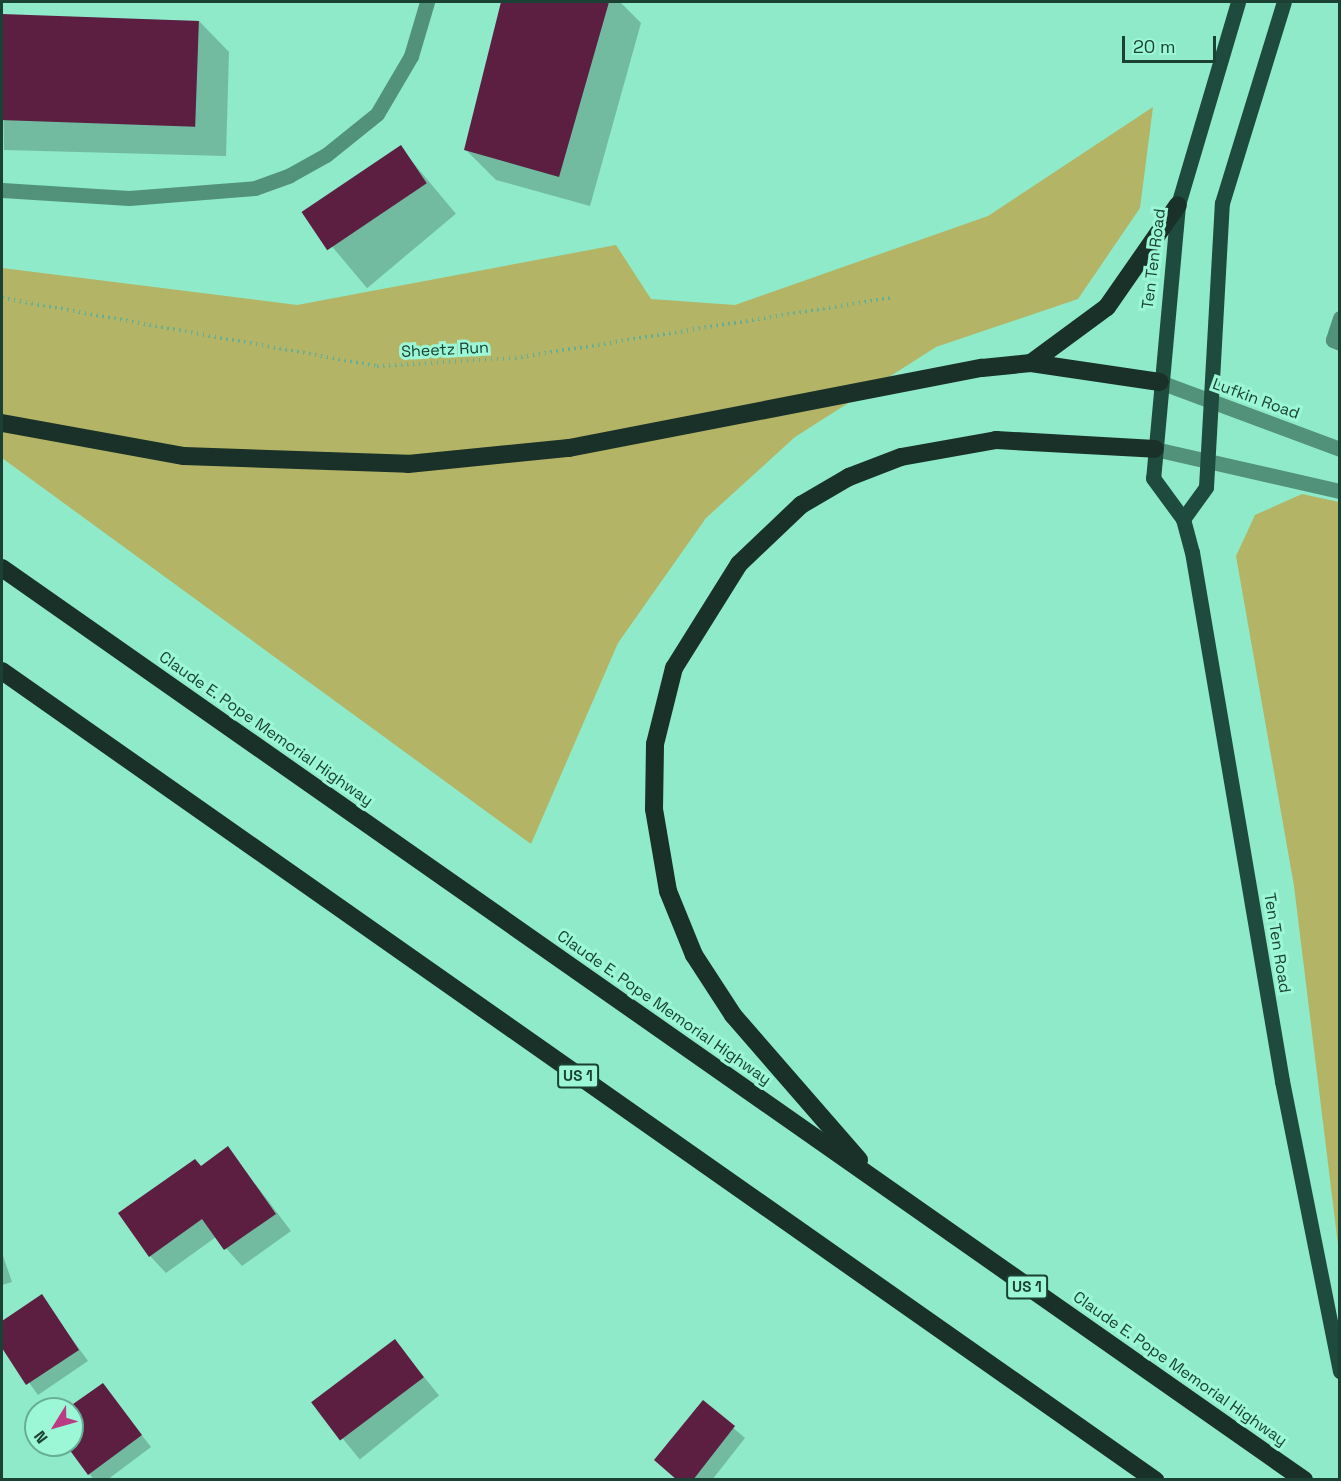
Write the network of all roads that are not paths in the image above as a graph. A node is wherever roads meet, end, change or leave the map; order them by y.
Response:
1 (427, 2) edge
2 (1238, 2) edge
3 (1284, 2) edge
4 (2, 190) edge
5 (1178, 205) junction
6 (1340, 318) edge
7 (1340, 343) edge
8 (1031, 363) junction
9 (1160, 382) junction
10 (1209, 401) junction
11 (2, 423) edge
12 (1155, 449) junction
13 (1340, 449) edge
14 (1207, 463) junction
15 (1340, 490) edge
16 (1183, 519) junction
17 (2, 568) edge
18 (2, 671) edge
19 (875, 1179) junction
20 (1340, 1371) edge
21 (1155, 1479) edge
22 (1304, 1479) edge

1 - 4 street
2 - 5 main road, Ten Ten Road
3 - 10 main road
5 - 8 highway
5 - 9 main road, Ten Ten Road
6 - 7 street
8 - 9 highway
8 - 11 highway
9 - 10 street, Lufkin Road
9 - 12 main road, Ten Ten Road
10 - 13 street, Lufkin Road
10 - 14 main road
12 - 14 street
12 - 16 main road, Ten Ten Road
12 - 19 highway
14 - 15 street
14 - 16 main road
16 - 20 main road, Ten Ten Road
17 - 19 highway, Claude E. Pope Memorial Highway / US 1
18 - 21 highway, US 1
19 - 22 highway, Claude E. Pope Memorial Highway / US 1

